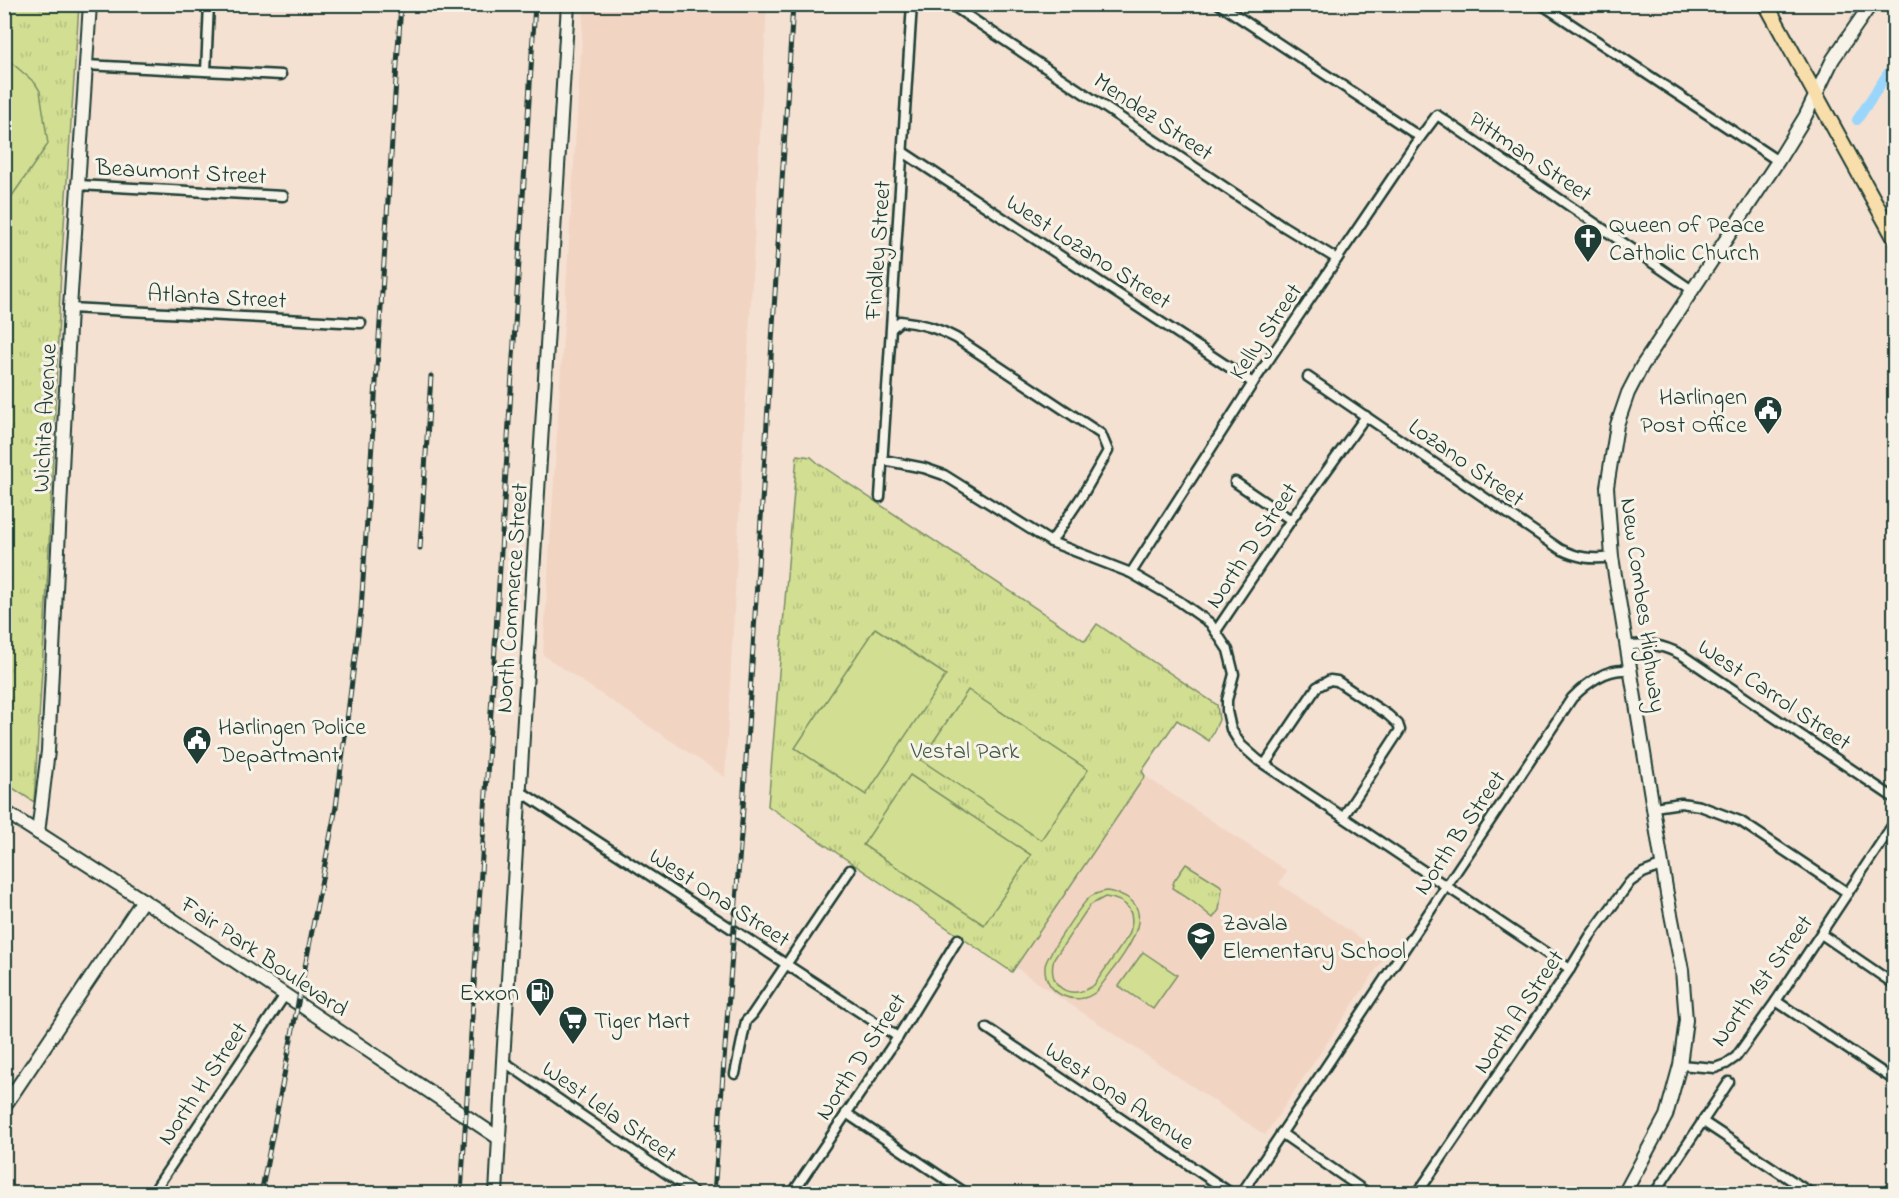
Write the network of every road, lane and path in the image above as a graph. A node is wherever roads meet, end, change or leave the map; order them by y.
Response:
1 (90, 4) edge
2 (208, 4) edge
3 (568, 4) edge
4 (912, 4) edge
5 (950, 4) edge
6 (1219, 4) edge
7 (1541, 4) edge
8 (1766, 4) edge
9 (1871, 4) edge
10 (85, 65) junction
11 (206, 71) junction
12 (281, 75) dead end
13 (1816, 94) junction
14 (1437, 115) joint
15 (1420, 137) junction
16 (903, 152) junction
17 (1778, 161) junction
18 (78, 185) junction
19 (283, 196) dead end
20 (1894, 237) edge
21 (1337, 259) junction
22 (1692, 290) junction
23 (70, 308) junction
24 (361, 323) dead end
25 (892, 328) junction
26 (1308, 377) dead end
27 (1253, 383) junction
28 (1366, 416) junction
29 (883, 460) junction
30 (1235, 482) dead end
31 (880, 498) dead end
32 (1291, 520) junction
33 (1051, 542) junction
34 (1612, 557) junction
35 (1131, 573) junction
36 (1216, 631) junction
37 (1627, 646) junction
38 (1631, 671) junction
39 (1265, 764) junction
40 (520, 791) junction
41 (1894, 798) edge
42 (1654, 807) junction
43 (4, 811) edge
44 (1343, 817) junction
45 (1894, 823) edge
46 (38, 833) junction
47 (1663, 864) junction
48 (850, 870) dead end
49 (1447, 886) junction
50 (1848, 893) junction
51 (143, 900) junction
52 (1821, 934) junction
53 (958, 939) dead end
54 (787, 964) junction
55 (1570, 969) junction
56 (1894, 984) edge
57 (285, 995) junction
58 (1776, 1001) junction
59 (987, 1028) dead end
60 (898, 1037) junction
61 (503, 1060) junction
62 (1680, 1065) junction
63 (735, 1074) dead end
64 (1894, 1080) edge
65 (1729, 1082) dead end
66 (4, 1107) edge
67 (846, 1113) junction
68 (1702, 1121) junction
69 (1281, 1133) junction
70 (500, 1138) junction
71 (152, 1194) edge
72 (496, 1194) edge
73 (696, 1194) edge
74 (792, 1194) edge
75 (967, 1194) edge
76 (1232, 1194) edge
77 (1241, 1194) edge
78 (1368, 1194) edge
79 (1417, 1194) edge
80 (1624, 1194) edge
81 (1654, 1194) edge
82 (1812, 1194) edge

1 - 10 street, Wichita Avenue
2 - 11 street
3 - 40 street, North Commerce Street
4 - 16 street, Findley Street
5 - 21 street, Mendez Street
6 - 15 street
7 - 17 street
8 - 13 main road
9 - 13 street, New Combes Highway
10 - 11 street
10 - 18 street, Wichita Avenue
11 - 12 street
13 - 17 street, New Combes Highway
13 - 20 main road
14 - 15 street, Kelly Street
14 - 22 street, Pittman Street
15 - 21 street, Kelly Street
16 - 25 street, Findley Street
16 - 27 street, West Lozano Street
17 - 22 street, New Combes Highway
18 - 19 street, Beaumont Street
18 - 23 street, Wichita Avenue
21 - 27 street, Kelly Street
22 - 34 street, New Combes Highway
23 - 24 street, Atlanta Street
23 - 46 street, Wichita Avenue
25 - 29 street, Findley Street
25 - 33 street
26 - 28 street, Lozano Street
27 - 35 street, Kelly Street
28 - 32 street, North D Street
28 - 34 street, Lozano Street
29 - 31 street, Findley Street
29 - 33 street
30 - 32 street
32 - 36 street, North D Street
33 - 35 street
34 - 37 street, New Combes Highway
35 - 36 street
36 - 39 street, North D Street
37 - 38 street, New Combes Highway
37 - 41 street, West Carrol Street
38 - 42 street, New Combes Highway
38 - 49 street, North B Street
39 - 44 street, North D Street
39 - 44 street
40 - 54 street, West Ona Street
40 - 61 street, North Commerce Street
42 - 47 street, New Combes Highway
42 - 50 street
43 - 46 street, Fair Park Boulevard
44 - 49 street, North D Street
45 - 50 street, North 1st Street
46 - 51 street, Fair Park Boulevard
47 - 55 street, North A Street
47 - 62 street, New Combes Highway
48 - 54 street
49 - 55 street, North D Street
49 - 69 street, North B Street
50 - 52 street, North 1st Street
51 - 57 street, Fair Park Boulevard
51 - 66 street
52 - 56 street
52 - 58 street, North 1st Street
53 - 60 street, North D Street
54 - 60 street, West Ona Street
54 - 63 street
55 - 79 street, North A Street
57 - 70 street, Fair Park Boulevard
57 - 71 street, North H Street
58 - 62 street, North 1st Street
58 - 64 street
59 - 76 street, West Ona Avenue
60 - 67 street, North D Street
61 - 70 street, North Commerce Street
61 - 73 street, West Lela Street
62 - 80 street
65 - 68 street
67 - 74 street, North D Street
67 - 75 street
68 - 81 street
68 - 82 street
69 - 77 street, North B Street
69 - 78 street
70 - 72 street, North Commerce Street

